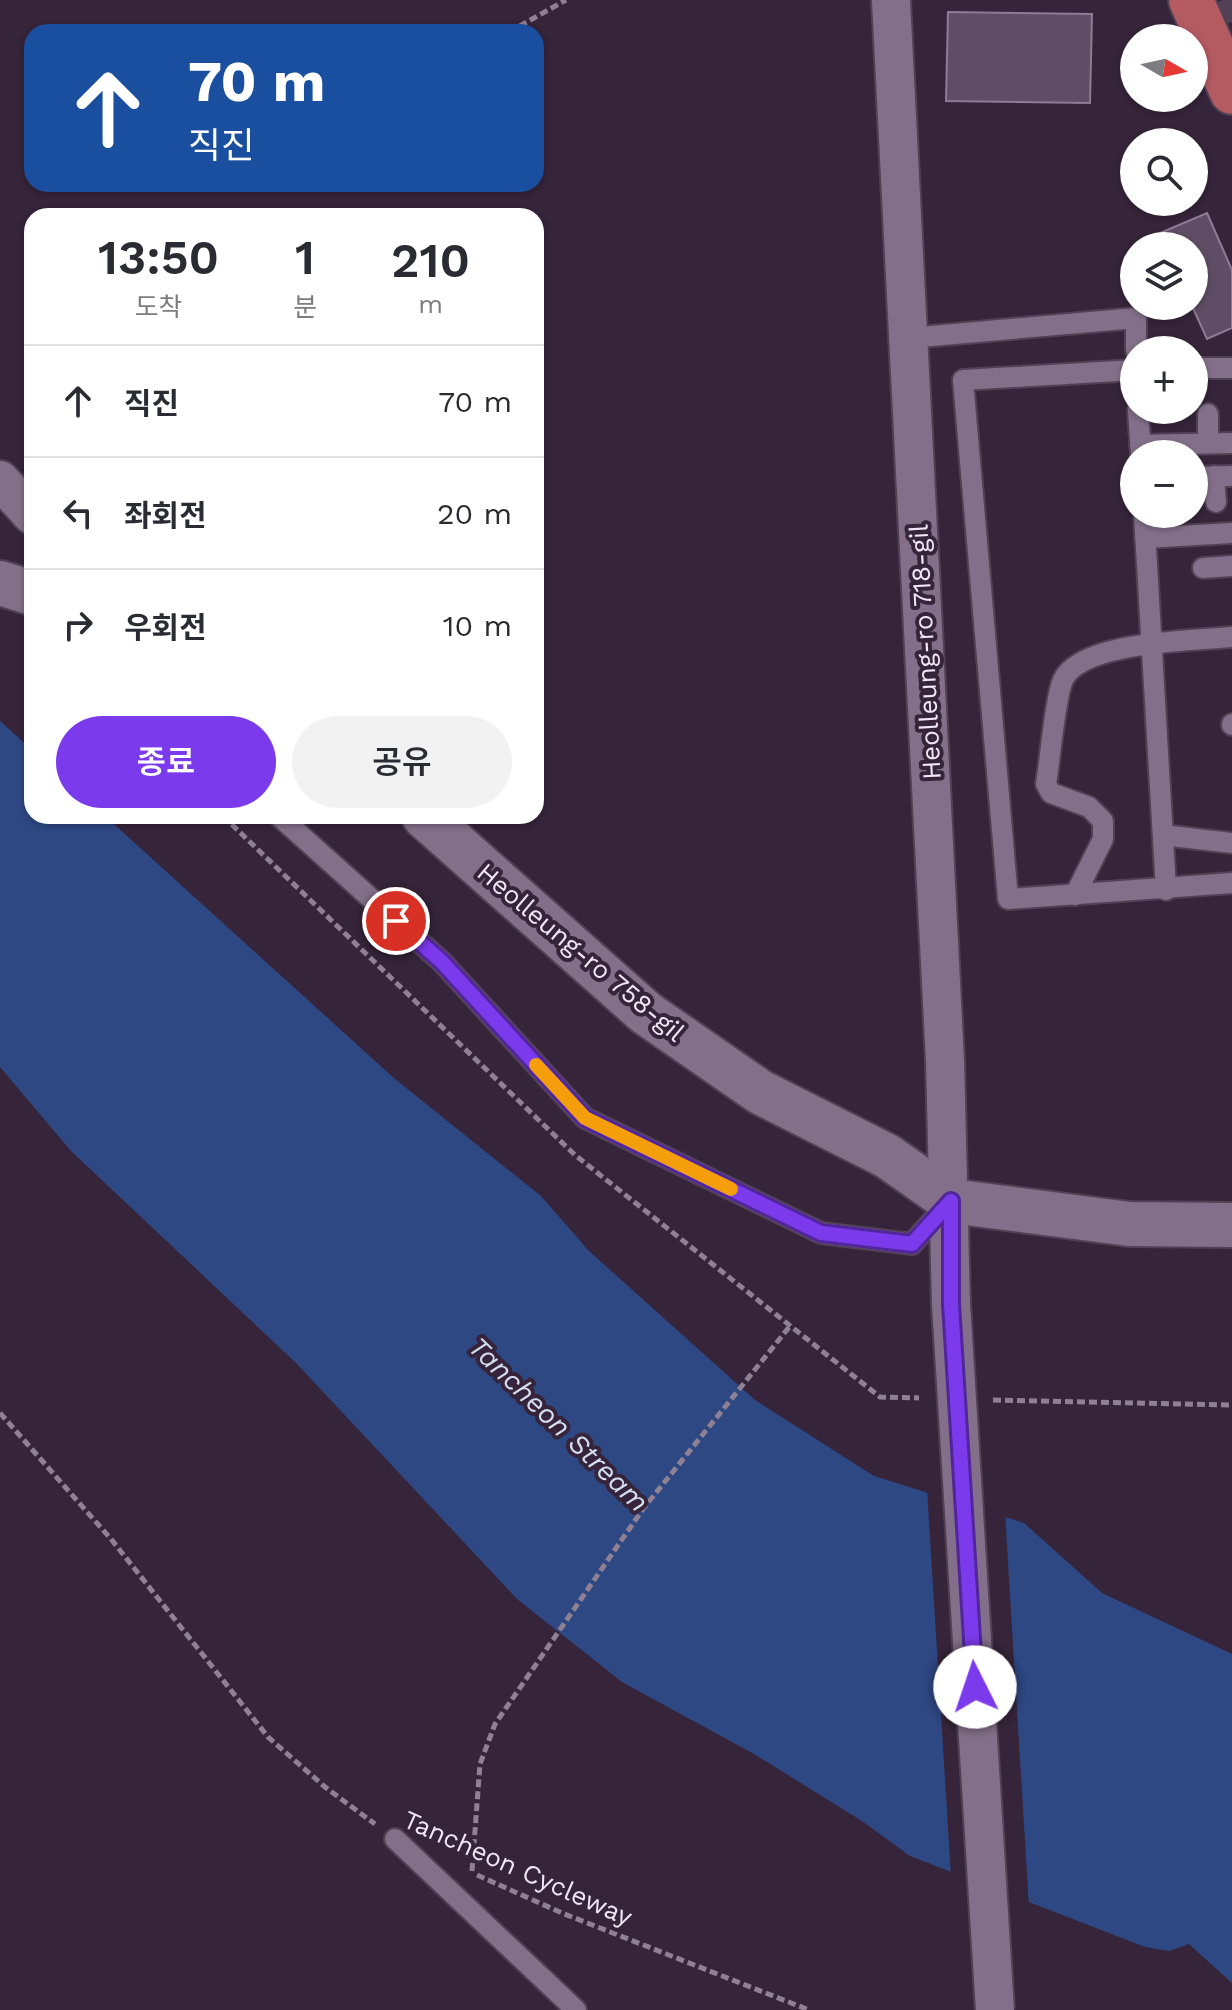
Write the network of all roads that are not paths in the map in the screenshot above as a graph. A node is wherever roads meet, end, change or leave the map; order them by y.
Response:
1 (891, 0) edge
2 (1191, 0) edge
3 (1232, 92) edge
4 (1136, 336) edge
5 (909, 338) junction
6 (1208, 368) edge
7 (1232, 368) edge
8 (1120, 371) edge
9 (1208, 443) edge
10 (1232, 443) edge
11 (1213, 476) edge
12 (0, 480) edge
13 (1216, 502) dead end
14 (24, 506) edge
15 (1145, 528) edge
16 (1232, 533) edge
17 (1145, 538) junction
18 (1232, 566) edge
19 (1203, 568) dead end
20 (0, 583) edge
21 (24, 590) edge
22 (1232, 637) edge
23 (1152, 645) junction
24 (288, 824) edge
25 (433, 824) edge
26 (1163, 835) junction
27 (1232, 843) edge
28 (1232, 883) edge
29 (1166, 890) junction
30 (1075, 895) junction
31 (951, 1201) junction
32 (1232, 1225) edge
33 (395, 1839) road end
34 (576, 2010) edge
35 (995, 2010) edge

1 - 5 street, Heolleung-ro 718-gil
2 - 3 main road
4 - 5 lane
5 - 31 street, Heolleung-ro 718-gil
6 - 7 lane
8 - 30 lane
9 - 10 lane
11 - 13 lane
12 - 14 street
15 - 17 lane
16 - 17 lane
17 - 23 lane
18 - 19 lane
20 - 21 street
22 - 23 lane
23 - 26 lane
23 - 30 lane
24 - 31 lane
25 - 31 street, Heolleung-ro 758-gil
26 - 27 lane
26 - 29 lane
28 - 29 lane
29 - 30 lane
31 - 32 street, Heolleung-ro 758-gil
31 - 35 street, Heolleung-ro 718-gil, bridge
33 - 34 lane

